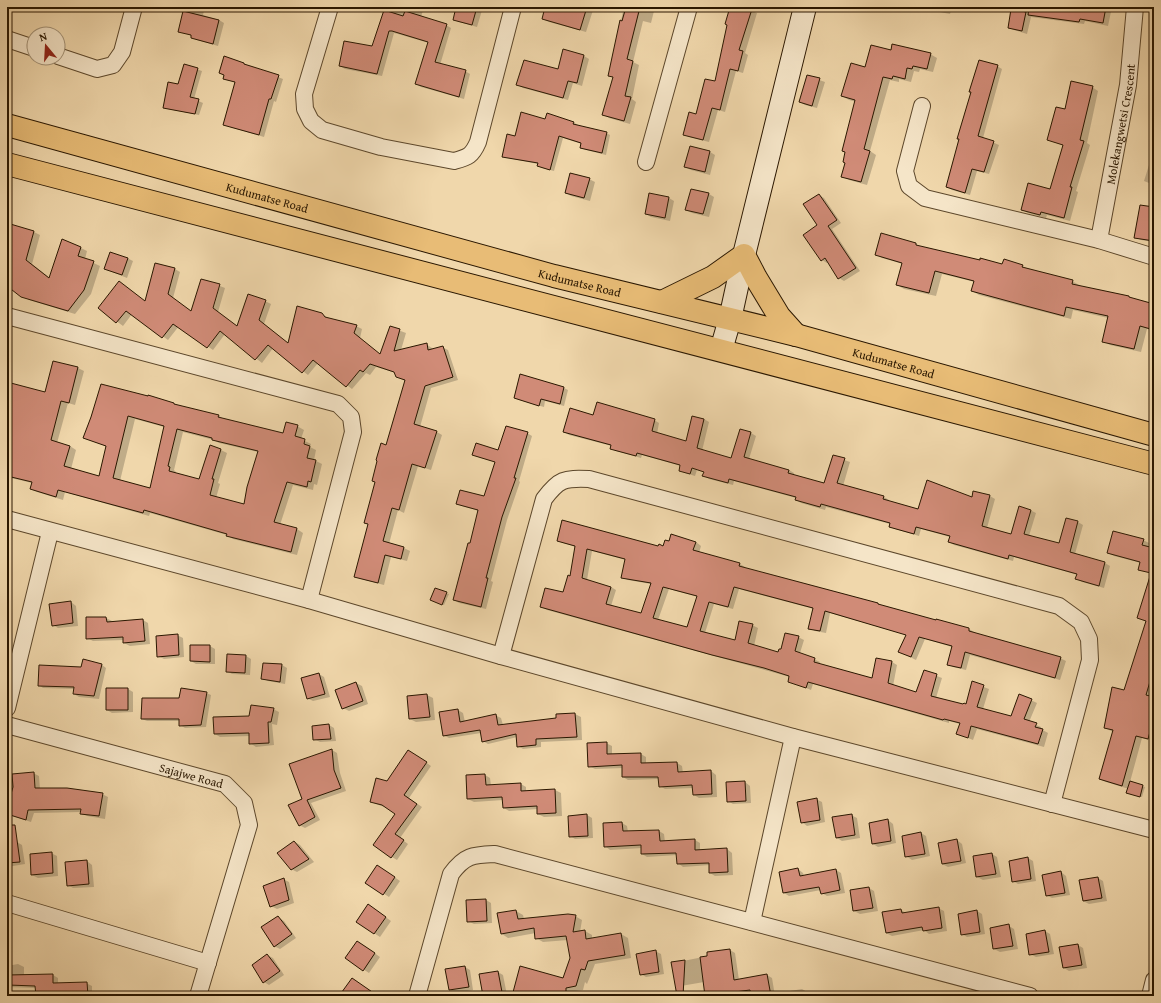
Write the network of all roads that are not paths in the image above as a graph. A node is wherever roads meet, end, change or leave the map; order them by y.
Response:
1 (134, 7) edge
2 (330, 7) edge
3 (513, 7) edge
4 (689, 7) edge
5 (805, 7) edge
6 (1135, 7) edge
7 (7, 40) edge
8 (26, 46) edge
9 (66, 59) edge
10 (922, 106) dead end
11 (7, 125) edge
12 (646, 162) dead end
13 (7, 164) edge
14 (1099, 240) junction
15 (744, 255) junction
16 (1154, 256) edge
17 (662, 302) junction
18 (7, 316) edge
19 (730, 319) junction
20 (796, 335) junction
21 (721, 350) junction
22 (1154, 435) edge
23 (1154, 464) edge
24 (7, 519) edge
25 (50, 532) junction
26 (309, 600) junction
27 (501, 656) junction
28 (7, 708) edge
29 (7, 725) edge
30 (793, 737) junction
31 (1052, 804) junction
32 (1154, 830) edge
33 (7, 903) edge
34 (752, 922) junction
35 (208, 964) junction
36 (1154, 980) edge
37 (198, 996) edge
38 (417, 996) edge
39 (1030, 996) edge
40 (1150, 996) edge

1 - 9 street
2 - 3 street
4 - 12 street
5 - 15 street
6 - 14 street, Molekangwetsi Crescent
7 - 8 street
10 - 14 street
11 - 17 main road, Kudumatse Road
13 - 21 main road
14 - 16 street
15 - 17 main road
15 - 19 street
15 - 20 main road
17 - 19 main road, Kudumatse Road
18 - 26 street
19 - 20 main road, Kudumatse Road
19 - 21 street
20 - 22 main road, Kudumatse Road
21 - 23 main road
24 - 25 street
25 - 26 street
25 - 28 street
26 - 27 street
27 - 30 street
27 - 31 street
29 - 35 street, Sajajwe Road
30 - 31 street
30 - 34 street
31 - 32 street
33 - 35 street
34 - 38 street
34 - 39 street
35 - 37 street, Sajajwe Road
36 - 40 street

